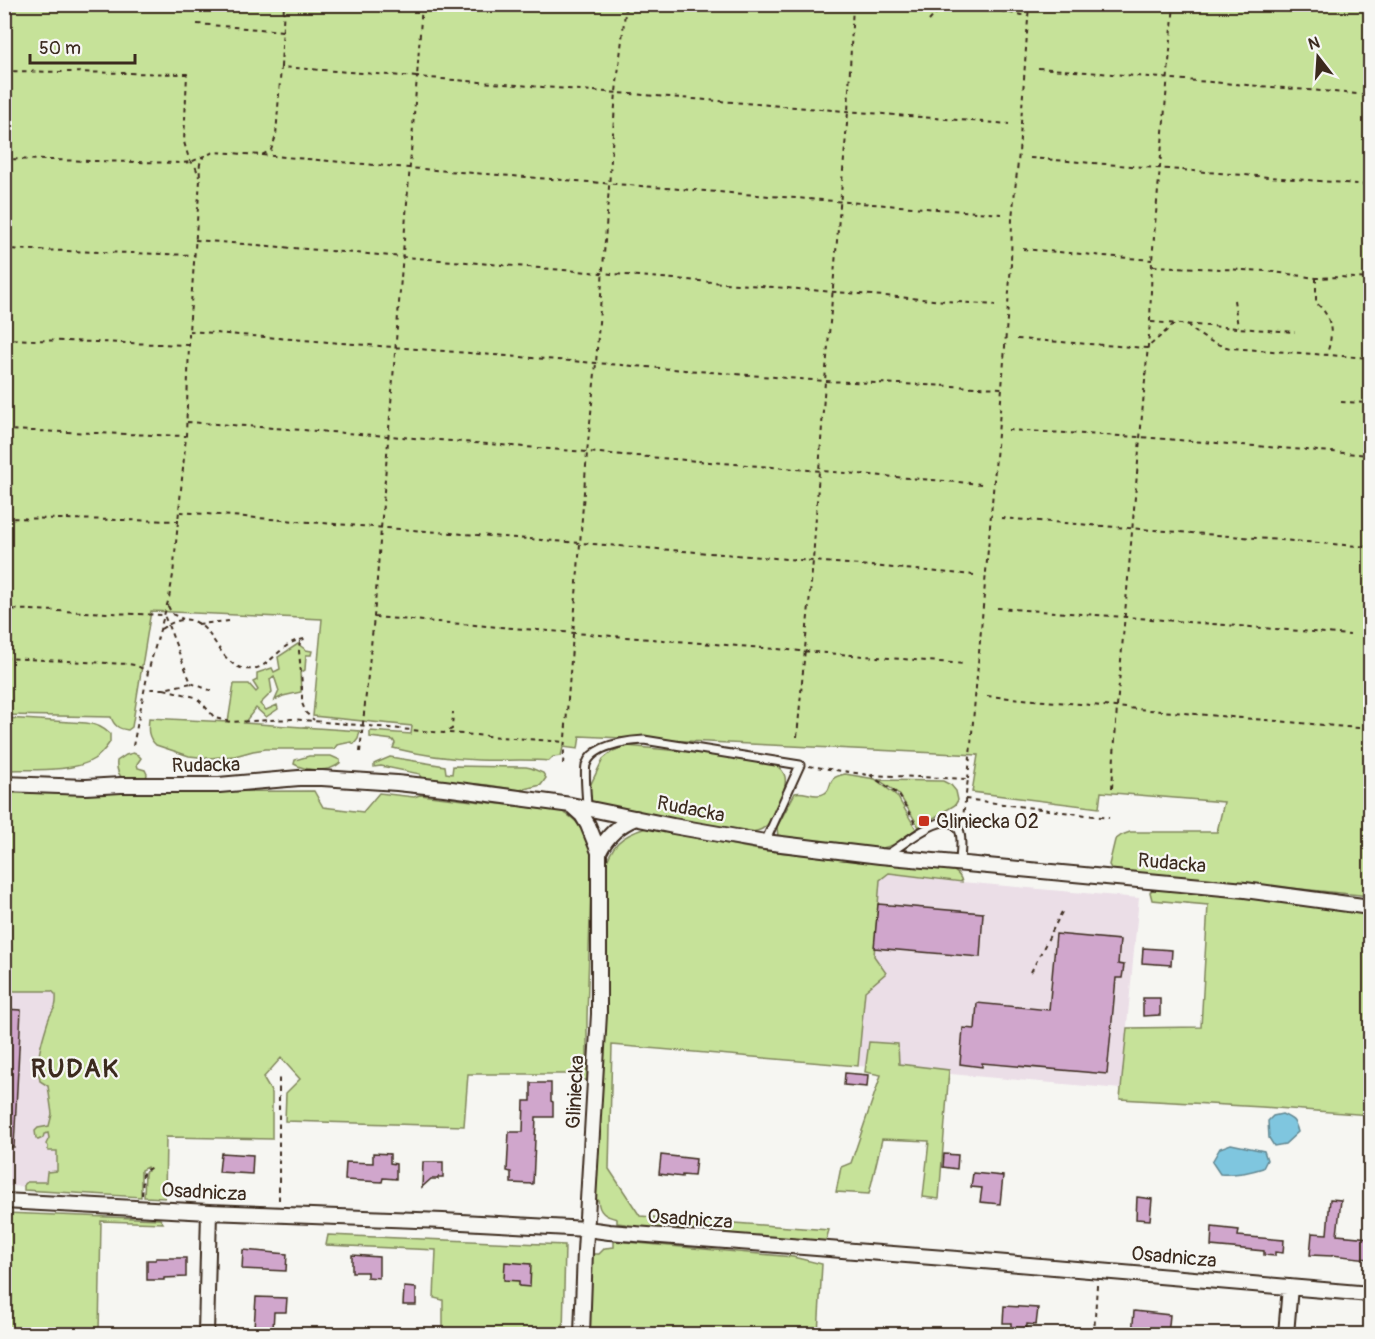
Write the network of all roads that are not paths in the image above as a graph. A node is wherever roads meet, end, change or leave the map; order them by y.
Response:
1 (4, 784) edge
2 (571, 805) junction
3 (587, 808) junction
4 (636, 818) junction
5 (765, 842) junction
6 (599, 852) junction
7 (880, 856) junction
8 (960, 863) junction
9 (1371, 907) edge
10 (4, 1201) edge
11 (209, 1212) junction
12 (587, 1229) junction
13 (1290, 1287) junction
14 (1371, 1294) edge
15 (206, 1335) edge
16 (582, 1335) edge
17 (1286, 1335) edge

1 - 2 street, Rudacka
2 - 3 street, Rudacka
2 - 6 street, Gliniecka
3 - 4 street, Rudacka
3 - 5 lane
4 - 5 street, Rudacka
4 - 6 street
5 - 7 street, Rudacka
6 - 12 street, Gliniecka
7 - 8 street, Rudacka
7 - 8 lane
8 - 9 street, Rudacka
10 - 11 street, Osadnicza
11 - 12 street, Osadnicza
11 - 15 street
12 - 13 street, Osadnicza
12 - 16 street, Gliniecka
13 - 14 street, Osadnicza
13 - 17 street

